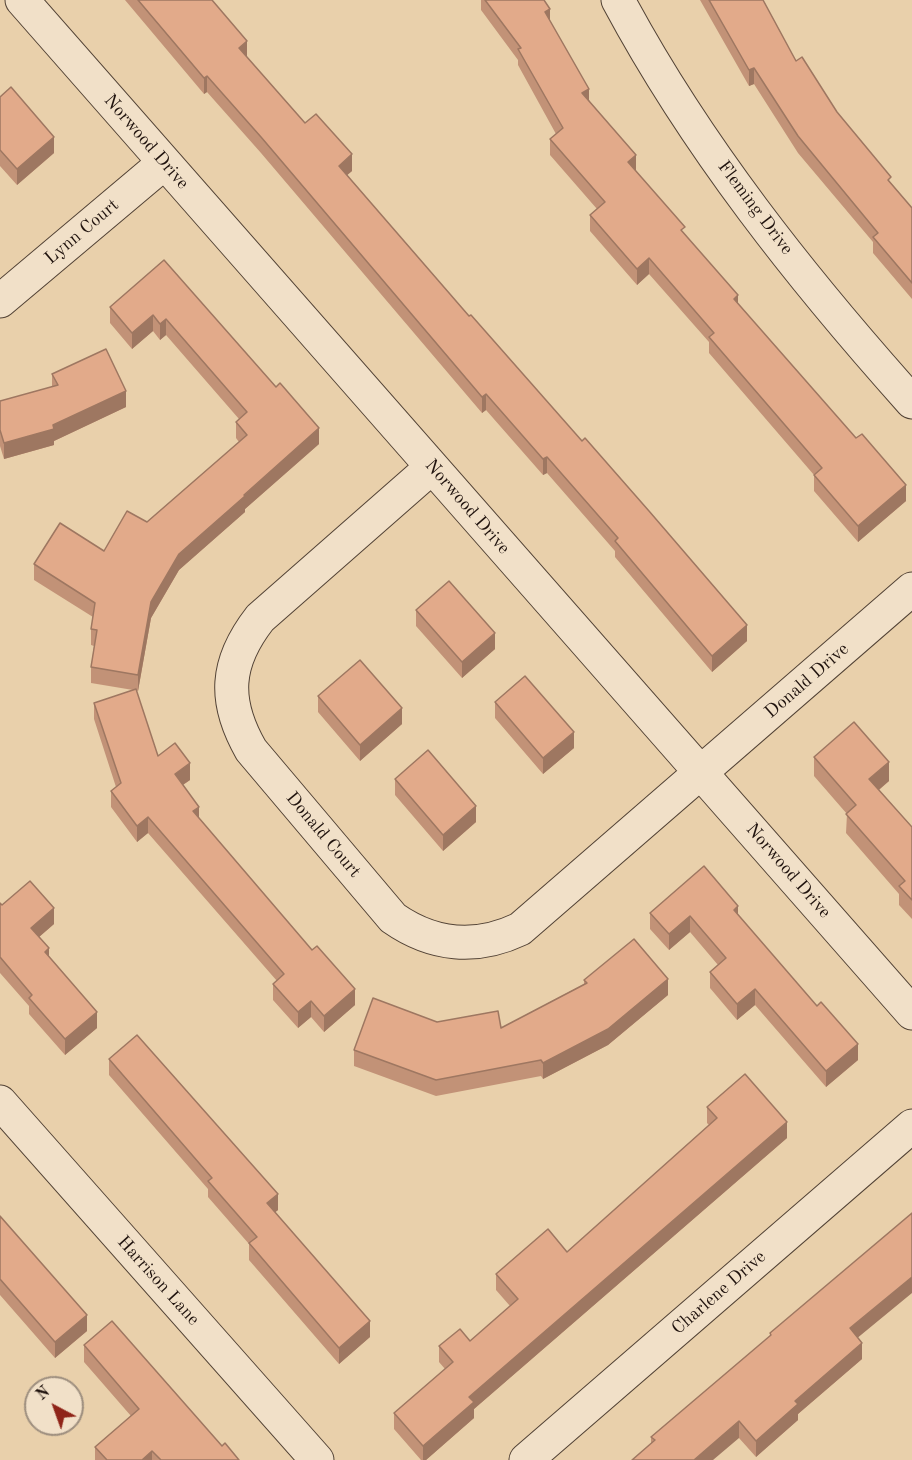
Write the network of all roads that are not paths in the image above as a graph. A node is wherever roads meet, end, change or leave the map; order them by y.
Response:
1 (22, 0) edge
2 (618, 0) edge
3 (164, 163) junction
4 (0, 301) edge
5 (912, 402) edge
6 (432, 467) junction
7 (912, 590) edge
8 (701, 772) junction
9 (912, 1013) edge
10 (0, 1102) edge
11 (912, 1126) edge
12 (317, 1460) edge
13 (525, 1460) edge

1 - 3 street, Norwood Drive
2 - 5 street, Fleming Drive
3 - 4 street, Lynn Court
3 - 6 street, Norwood Drive
6 - 8 street, Norwood Drive
6 - 8 street, Donald Court
7 - 8 street, Donald Drive
8 - 9 street, Norwood Drive
10 - 12 street, Harrison Lane
11 - 13 street, Charlene Drive

